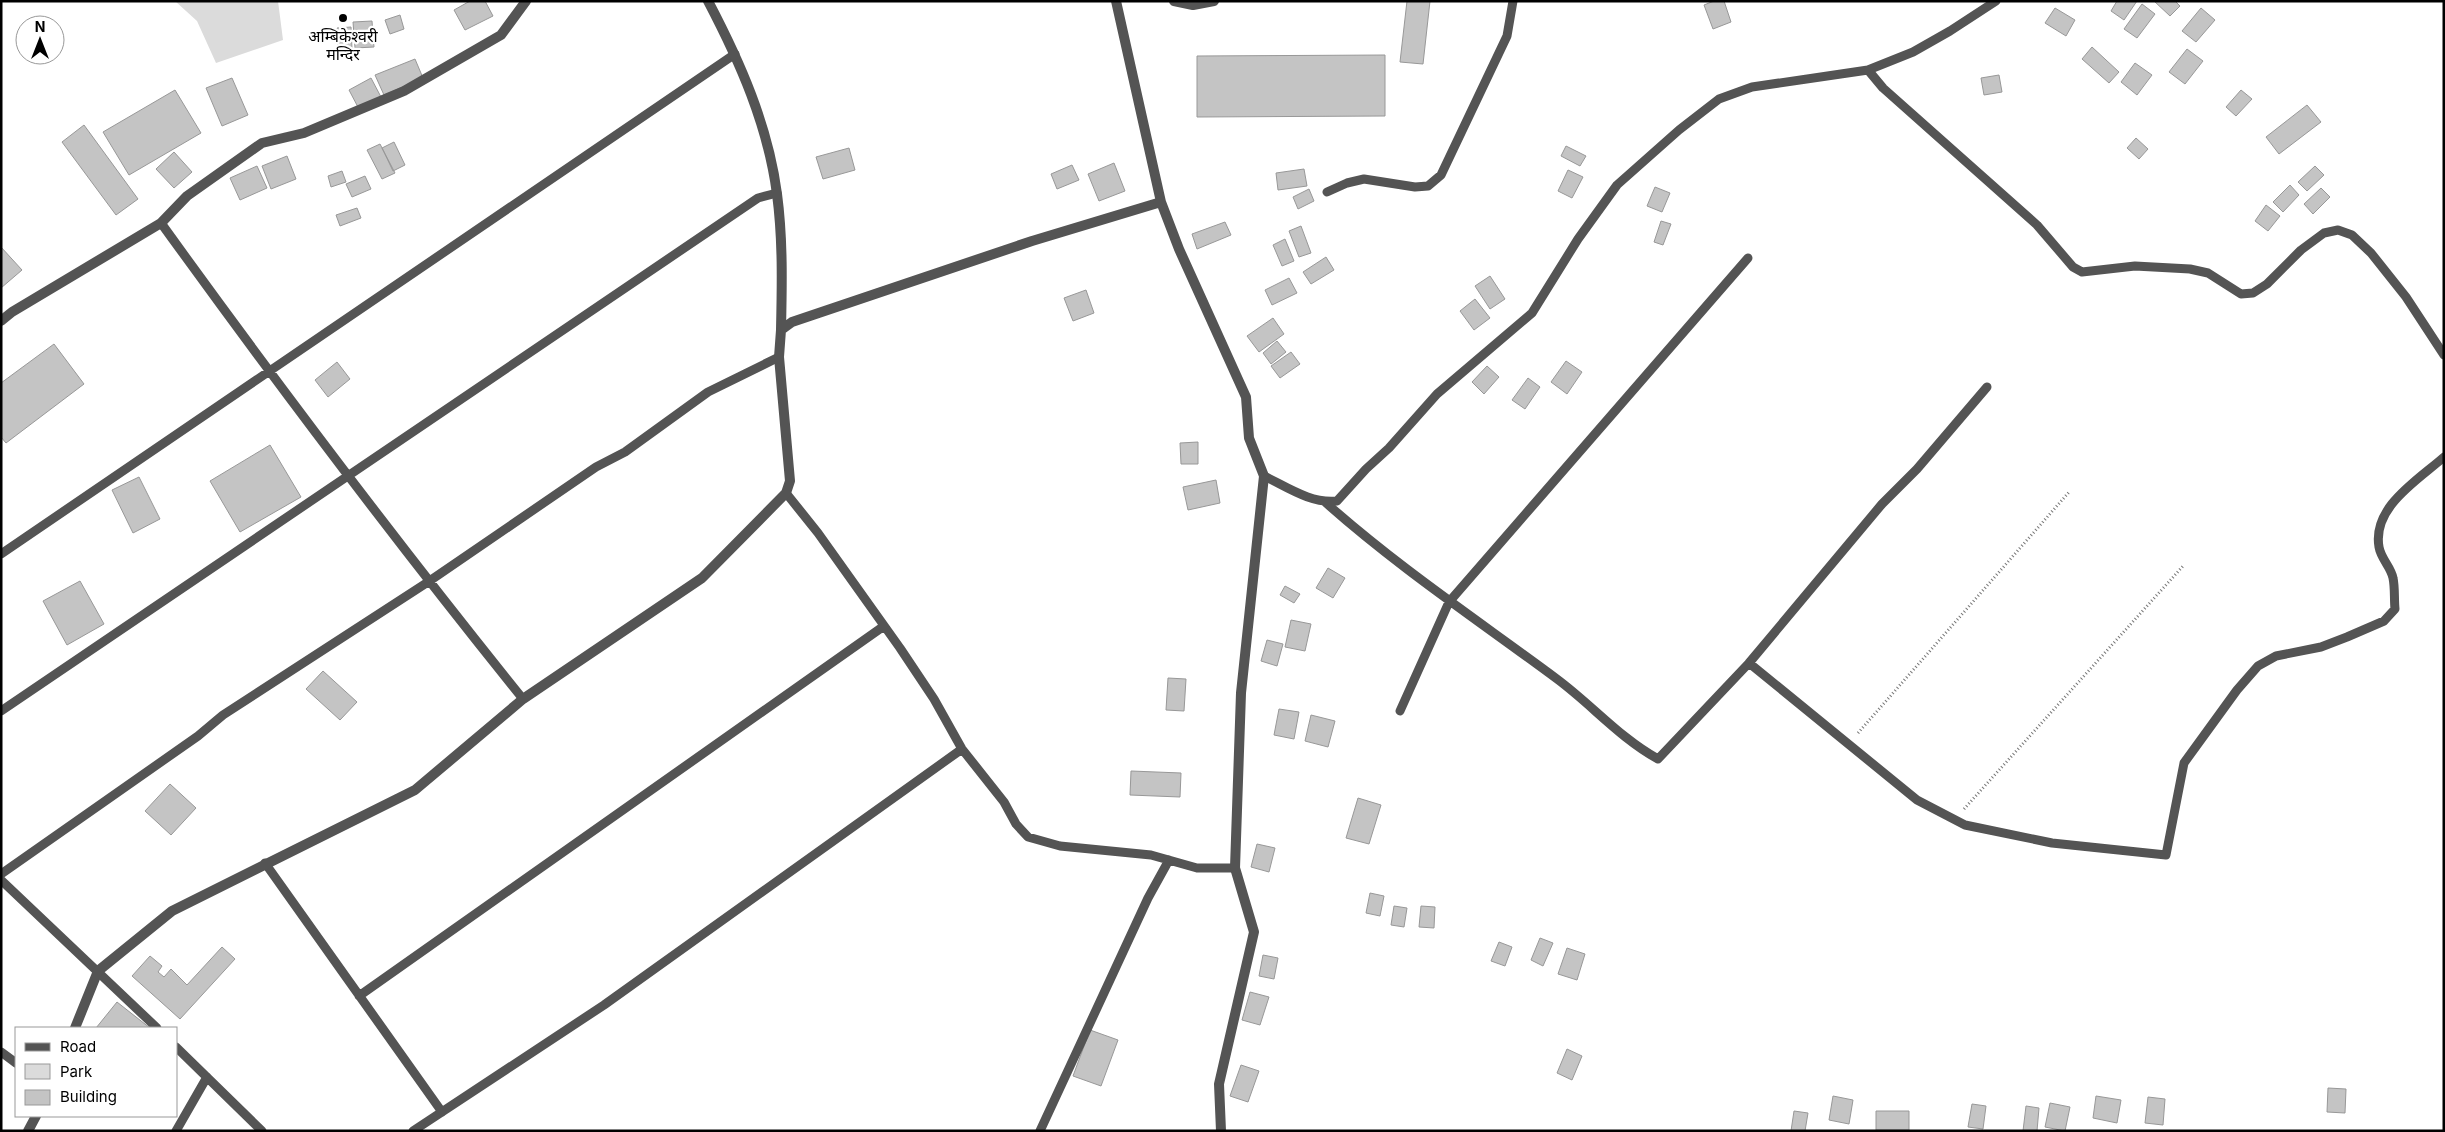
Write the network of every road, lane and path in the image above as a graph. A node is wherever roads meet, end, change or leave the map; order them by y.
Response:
1 (526, 1) edge
2 (708, 1) edge
3 (1174, 1) edge
4 (1214, 1) edge
5 (1514, 1) edge
6 (1996, 1) edge
7 (1119, 2) edge
8 (735, 54) junction
9 (1868, 70) junction
10 (1327, 192) dead end
11 (777, 193) junction
12 (1161, 202) junction
13 (162, 223) junction
14 (1748, 258) dead end
15 (1, 321) edge
16 (781, 330) junction
17 (2444, 355) edge
18 (779, 357) junction
19 (270, 373) junction
20 (1987, 387) dead end
21 (2444, 457) edge
22 (348, 476) junction
23 (1264, 476) junction
24 (2070, 491) dead end
25 (786, 493) junction
26 (1325, 502) junction
27 (1, 554) edge
28 (2184, 565) dead end
29 (428, 582) junction
30 (1449, 602) junction
31 (884, 626) junction
32 (1749, 663) junction
33 (523, 699) junction
34 (1, 711) edge
35 (1400, 711) dead end
36 (1848, 744) junction
37 (962, 750) junction
38 (1954, 819) junction
39 (1169, 860) junction
40 (265, 863) junction
41 (1235, 868) junction
42 (1, 874) edge
43 (1, 880) edge
44 (98, 972) junction
45 (359, 996) junction
46 (75, 1027) edge
47 (156, 1027) edge
48 (178, 1049) edge
49 (1, 1052) edge
50 (15, 1062) edge
51 (206, 1077) junction
52 (442, 1112) junction
53 (35, 1117) edge
54 (28, 1131) edge
55 (176, 1131) edge
56 (262, 1131) edge
57 (413, 1131) edge
58 (1040, 1131) edge
59 (1221, 1131) edge

1 - 13 street
2 - 8 street
3 - 4 street
5 - 10 lane
6 - 9 lane
7 - 12 street
8 - 11 street
8 - 19 lane
9 - 17 lane
9 - 26 lane
11 - 16 street
11 - 22 lane
12 - 16 street
12 - 23 street
13 - 15 street
13 - 19 lane
14 - 30 lane
16 - 18 street
18 - 25 street
18 - 29 lane
19 - 22 lane
19 - 27 lane
20 - 32 lane
21 - 38 lane
22 - 29 lane
22 - 34 lane
23 - 26 lane
23 - 41 street
24 - 36 path
25 - 31 lane
25 - 33 street
26 - 30 lane
28 - 38 path
29 - 33 lane
29 - 42 lane
30 - 32 lane
30 - 35 lane
31 - 37 lane
31 - 45 lane
32 - 36 lane
33 - 40 street
36 - 38 lane
37 - 39 lane
37 - 52 lane
39 - 41 lane
39 - 58 lane
40 - 44 street
40 - 45 lane
41 - 59 street
43 - 44 lane
44 - 46 street
44 - 47 lane
45 - 52 lane
48 - 51 lane
49 - 50 lane
51 - 55 lane
51 - 56 lane
52 - 57 lane
53 - 54 street

